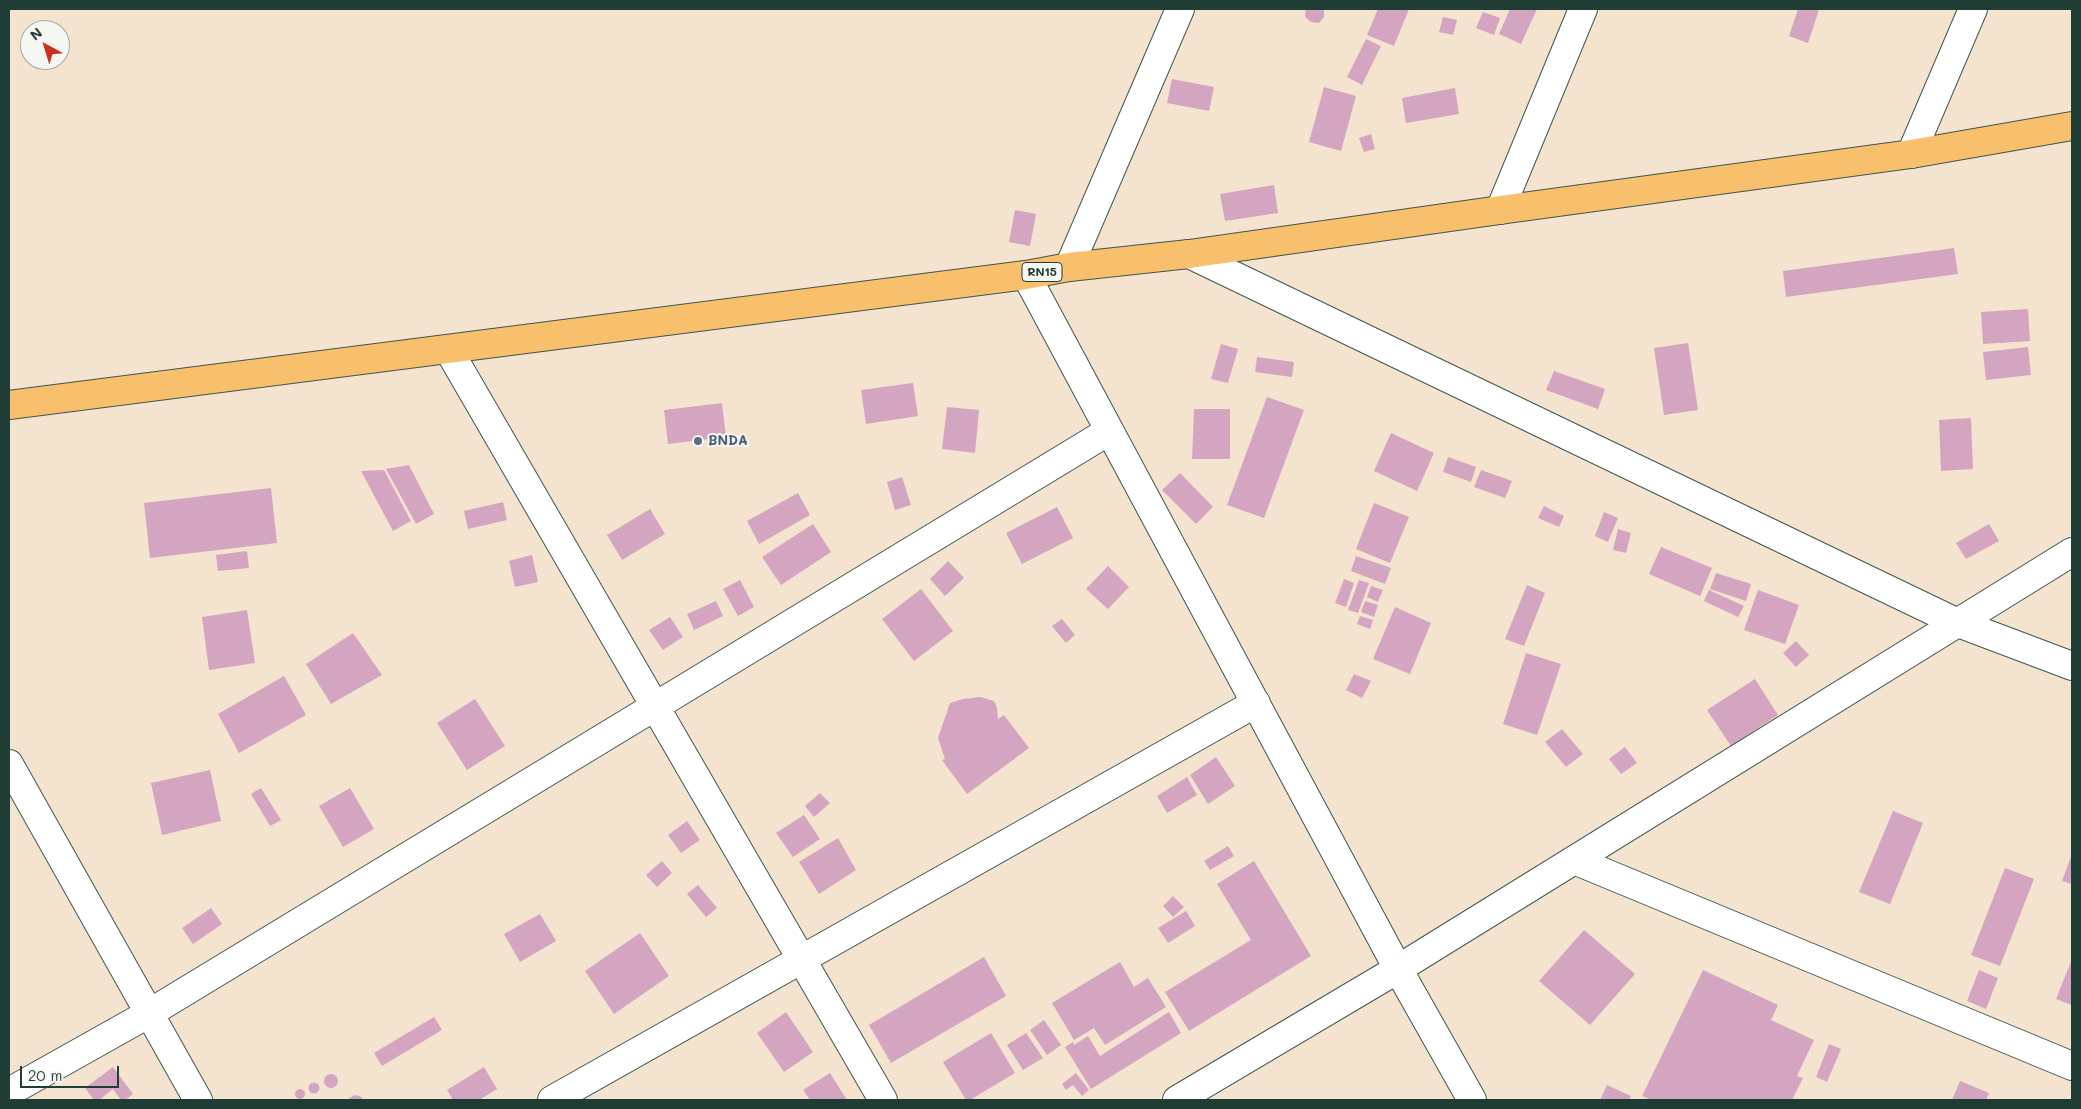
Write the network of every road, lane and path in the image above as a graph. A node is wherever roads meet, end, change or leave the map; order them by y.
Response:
1 (1180, 9) edge
2 (1583, 9) edge
3 (1973, 9) edge
4 (2072, 126) edge
5 (1911, 154) junction
6 (1500, 210) junction
7 (1189, 254) junction
8 (1069, 267) junction
9 (1026, 275) junction
10 (448, 349) junction
11 (9, 405) edge
12 (1109, 431) junction
13 (2072, 552) edge
14 (1958, 623) junction
15 (2072, 666) edge
16 (1256, 703) junction
17 (655, 706) junction
18 (9, 764) edge
19 (1574, 860) junction
20 (802, 960) junction
21 (1398, 969) junction
22 (148, 1014) junction
23 (2072, 1066) edge
24 (9, 1092) edge
25 (198, 1100) edge
26 (552, 1100) edge
27 (883, 1100) edge
28 (1177, 1100) edge
29 (1472, 1100) edge

1 - 8 street
2 - 6 street
3 - 5 street
4 - 5 main road, RN15
5 - 6 main road, RN15
6 - 7 main road, RN15
7 - 8 main road, RN15
7 - 14 street
8 - 9 main road, RN15
9 - 10 main road, RN15
9 - 12 street
10 - 11 main road, RN15
10 - 17 street
12 - 16 street
12 - 17 street
13 - 14 street
14 - 15 street
14 - 19 street
16 - 20 street
16 - 21 street
17 - 20 street
17 - 22 street
18 - 22 street
19 - 21 street
19 - 23 street
20 - 26 street
20 - 27 street
21 - 28 street
21 - 29 street
22 - 24 street
22 - 25 street

